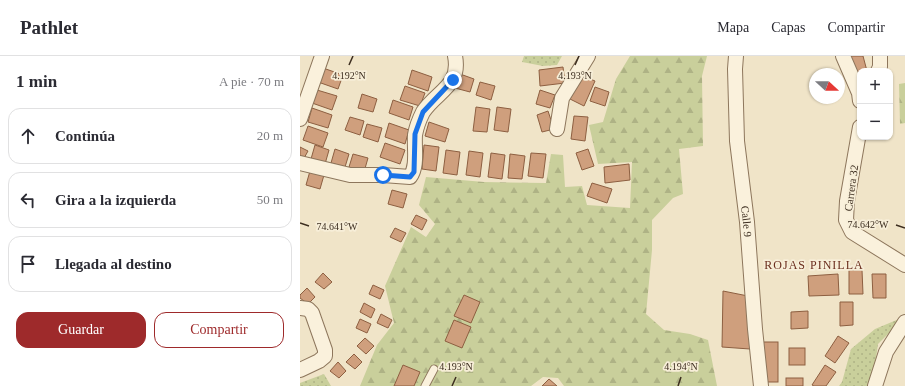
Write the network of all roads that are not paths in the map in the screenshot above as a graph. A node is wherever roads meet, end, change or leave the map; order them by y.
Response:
1 (322, 56) edge
2 (455, 56) edge
3 (588, 56) edge
4 (736, 56) edge
5 (843, 56) edge
6 (880, 56) edge
7 (880, 68) edge
8 (857, 88) edge
9 (300, 119) edge
10 (558, 129) dead end
11 (858, 140) edge
12 (300, 163) edge
13 (905, 265) edge
14 (300, 308) edge
15 (905, 322) edge
16 (434, 369) dead end
17 (300, 370) edge
18 (425, 386) edge
19 (761, 386) edge
20 (875, 386) edge

1 - 9 street
2 - 12 street
3 - 10 street
4 - 19 street, Calle 9
5 - 8 street
6 - 7 street
11 - 13 street, Carrera 32
14 - 17 street
15 - 20 street
16 - 18 lane

